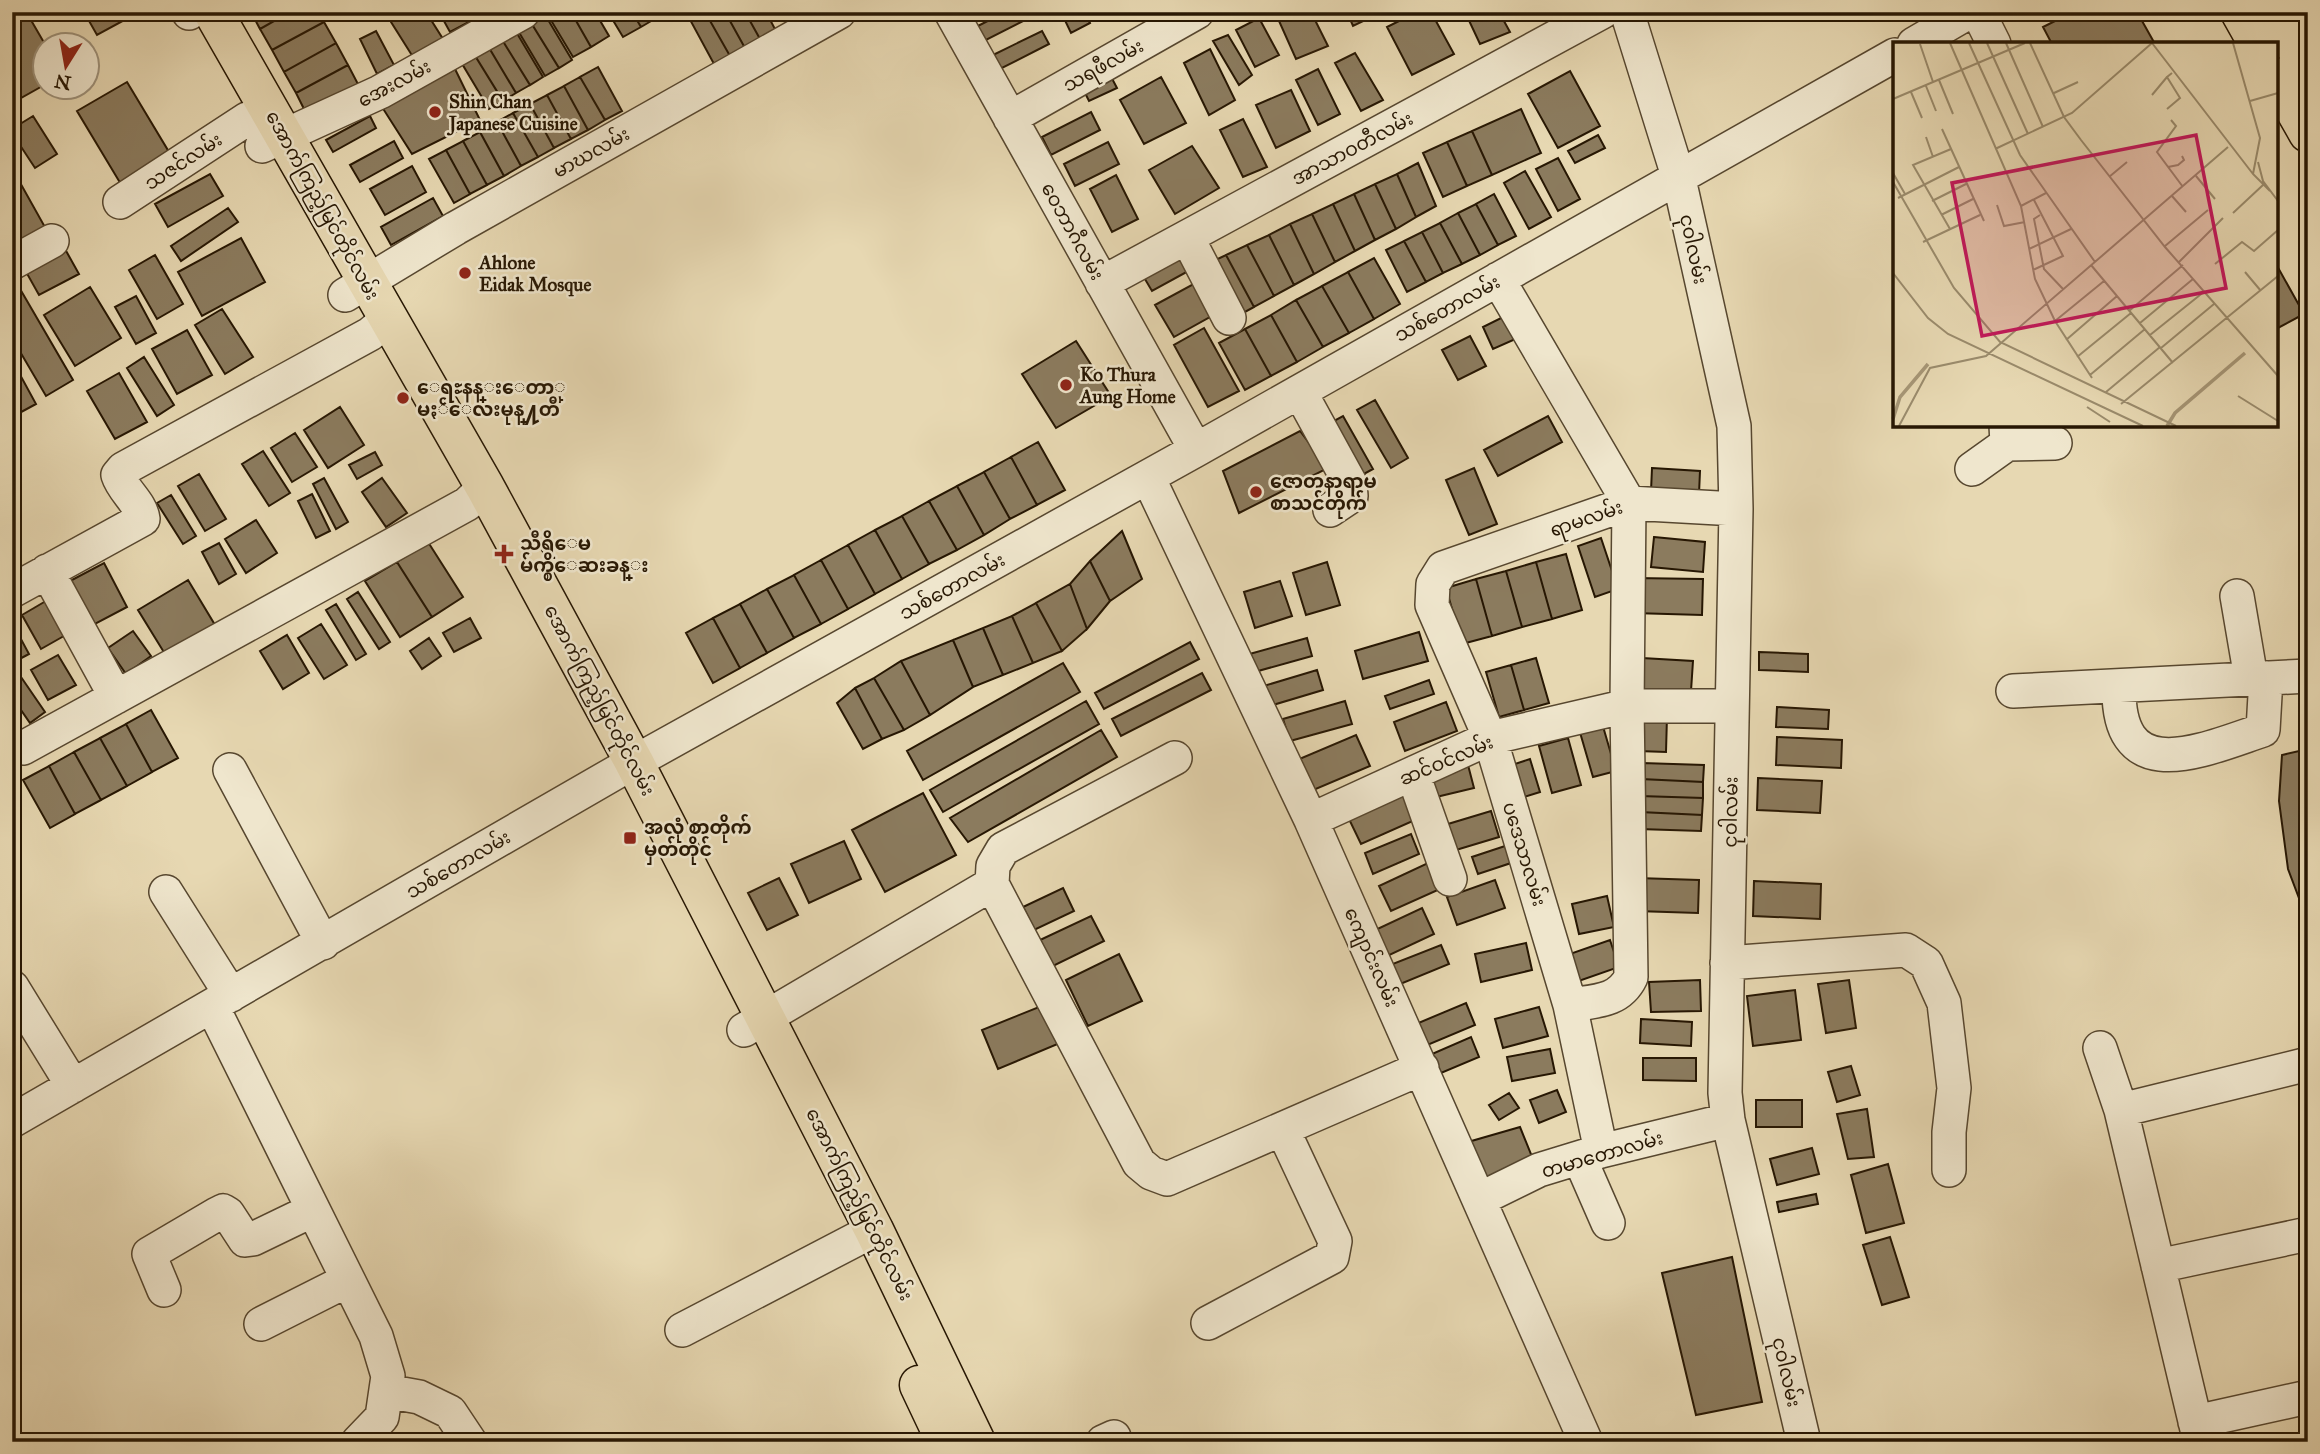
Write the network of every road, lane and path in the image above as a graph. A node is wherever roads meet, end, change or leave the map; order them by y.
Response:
1 (523, 12) edge
2 (839, 12) edge
3 (951, 12) edge
4 (1197, 12) edge
5 (1602, 12) edge
6 (1627, 12) edge
7 (1969, 12) edge
8 (1978, 12) edge
9 (2240, 12) edge
10 (2276, 12) edge
11 (195, 13) edge
12 (1917, 42) edge
13 (1993, 42) edge
14 (2257, 42) edge
15 (1893, 56) edge
16 (2308, 70) edge
17 (2278, 80) edge
18 (1010, 118) junction
19 (2308, 133) edge
20 (264, 134) junction
21 (1679, 179) junction
22 (120, 202) dead end
23 (1187, 237) junction
24 (52, 241) dead end
25 (12, 263) edge
26 (1498, 279) junction
27 (1102, 283) junction
28 (355, 289) junction
29 (1229, 318) dead end
30 (379, 327) junction
31 (1300, 392) junction
32 (2007, 435) edge
33 (2055, 443) dead end
34 (1196, 450) junction
35 (1972, 470) dead end
36 (1148, 477) junction
37 (476, 496) junction
38 (1629, 503) junction
39 (1735, 509) junction
40 (1330, 510) dead end
41 (1443, 568) joint
42 (47, 571) junction
43 (12, 590) edge
44 (2237, 596) dead end
45 (2308, 676) edge
46 (2259, 678) junction
47 (2119, 687) junction
48 (2013, 691) dead end
49 (117, 697) junction
50 (1627, 706) junction
51 (1732, 706) junction
52 (1490, 738) junction
53 (23, 748) dead end
54 (1175, 758) dead end
55 (626, 766) junction
56 (230, 771) dead end
57 (1413, 774) junction
58 (1311, 820) junction
59 (1450, 879) dead end
60 (992, 884) junction
61 (166, 892) dead end
62 (323, 943) junction
63 (1727, 963) junction
64 (12, 987) edge
65 (222, 1000) junction
66 (1570, 1005) junction
67 (754, 1024) junction
68 (2100, 1048) dead end
69 (2308, 1064) edge
70 (1422, 1068) junction
71 (73, 1086) junction
72 (2121, 1110) junction
73 (1728, 1120) junction
74 (12, 1121) edge
75 (1283, 1130) junction
76 (1591, 1155) junction
77 (1949, 1170) dead end
78 (1480, 1199) junction
79 (313, 1210) junction
80 (1608, 1223) dead end
81 (2308, 1234) edge
82 (863, 1236) junction
83 (2158, 1266) junction
84 (348, 1280) junction
85 (164, 1290) dead end
86 (1208, 1323) dead end
87 (261, 1324) dead end
88 (906, 1327) junction
89 (682, 1330) dead end
90 (386, 1391) junction
91 (2308, 1397) edge
92 (2197, 1432) edge
93 (358, 1442) edge
94 (470, 1442) edge
95 (946, 1442) edge
96 (976, 1442) edge
97 (1586, 1442) edge
98 (1804, 1442) edge

1 - 20 street, အေးလမ်း
2 - 28 street, မာဃလမ်း
3 - 18 street, ဝေဘာဂီလမ်း
4 - 18 street, သရဖီလမ်း
5 - 23 street, အာသာဝတီလမ်း
6 - 21 street, ငုဝါလမ်း
7 - 12 street
8 - 13 street
9 - 14 main road
10 - 16 main road
11 - 20 main road, အောက်ကြည့်မြင်တိုင်လမ်း
15 - 21 street, သစ်တောလမ်း
17 - 19 main road
18 - 27 street, ဝေဘာဂီလမ်း
20 - 22 street, သဇင်လမ်း
20 - 28 main road, အောက်ကြည့်မြင်တိုင်လမ်း
21 - 26 street, သစ်တောလမ်း
21 - 39 street, ငုဝါလမ်း
23 - 27 street, အာသာဝတီလမ်း
23 - 29 street
24 - 25 street
26 - 31 street, သစ်တောလမ်း
26 - 38 street
27 - 34 street, ဝေဘာဂီလမ်း
28 - 30 main road, အောက်ကြည့်မြင်တိုင်လမ်း
30 - 37 main road, အောက်ကြည့်မြင်တိုင်လမ်း
30 - 42 street
31 - 34 street, သစ်တောလမ်း
31 - 40 street
32 - 33 street
32 - 35 street
34 - 36 street, သစ်တောလမ်း
36 - 55 street, သစ်တောလမ်း
36 - 58 street, ကျောင်းလမ်း
37 - 49 street
37 - 55 main road, အောက်ကြည့်မြင်တိုင်လမ်း
38 - 39 street, ရာမလမ်း
38 - 41 street, ရာမလမ်း
38 - 50 street
39 - 51 street, ငုဝါလမ်း
41 - 52 street, ပဒေသာလမ်း
42 - 43 street
42 - 49 street
44 - 46 street
45 - 46 street
46 - 47 street
46 - 47 street
47 - 48 street
49 - 53 street
50 - 51 street, ဆင်ဝင်လမ်း
50 - 52 street, ဆင်ဝင်လမ်း
50 - 66 street
51 - 63 street, ငုဝါလမ်း
52 - 57 street, ဆင်ဝင်လမ်း
52 - 66 street, ပဒေသာလမ်း
54 - 60 street
55 - 62 street, သစ်တောလမ်း
55 - 67 main road, အောက်ကြည့်မြင်တိုင်လမ်း
56 - 62 street
57 - 58 street, ဆင်ဝင်လမ်း
57 - 59 street
58 - 70 street, ကျောင်းလမ်း
60 - 67 street
60 - 75 street
61 - 65 street
62 - 65 street, သစ်တောလမ်း
63 - 73 street, ငုဝါလမ်း
63 - 77 street
64 - 71 street
65 - 71 street, သစ်တောလမ်း
65 - 79 street
66 - 76 street, ပဒေသာလမ်း
67 - 82 main road, အောက်ကြည့်မြင်တိုင်လမ်း
68 - 72 street
69 - 72 street
70 - 75 street
70 - 78 street, ကျောင်းလမ်း
71 - 74 street, သစ်တောလမ်း
72 - 83 street
73 - 76 street, တမာတောလမ်း
73 - 98 street, ငုဝါလမ်း
75 - 86 street
76 - 78 street, တမာတောလမ်း
76 - 80 street, ပဒေသာလမ်း
78 - 97 street, ကျောင်းလမ်း
79 - 84 street
79 - 85 street
81 - 83 street
82 - 88 main road, အောက်ကြည့်မြင်တိုင်လမ်း
82 - 89 street
83 - 92 street
84 - 87 street
84 - 90 street
88 - 95 main road, အောက်ကြည့်မြင်တိုင်လမ်း
88 - 96 main road, အောက်ကြည့်မြင်တိုင်လမ်း
90 - 93 street
90 - 94 street
91 - 92 street

